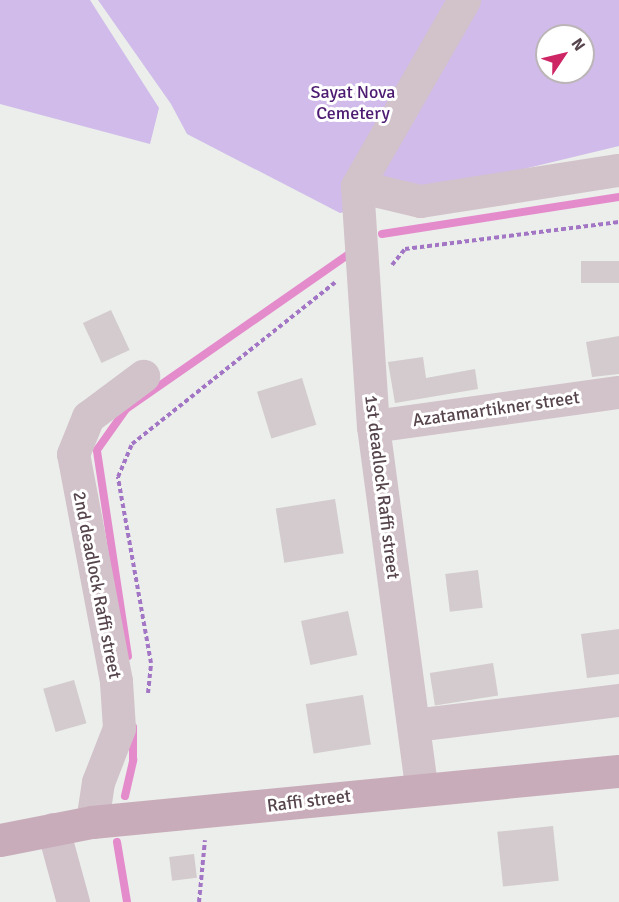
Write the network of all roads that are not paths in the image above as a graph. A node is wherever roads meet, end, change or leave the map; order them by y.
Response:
1 (464, 0) edge
2 (619, 170) edge
3 (357, 186) junction
4 (142, 376) dead end
5 (619, 392) edge
6 (373, 426) junction
7 (619, 700) edge
8 (414, 725) junction
9 (619, 771) edge
10 (421, 788) junction
11 (92, 822) junction
12 (53, 829) junction
13 (0, 840) edge
14 (73, 902) edge

1 - 3 street
2 - 3 street
3 - 6 street, 1st deadlock Raffi street
4 - 11 street, 2nd deadlock Raffi street
5 - 6 street, Azatamartikner street
6 - 8 street, 1st deadlock Raffi street
7 - 8 street
8 - 10 street, 1st deadlock Raffi street
9 - 10 main road, Raffi street
10 - 11 main road, Raffi street
11 - 12 main road, Raffi street
12 - 13 main road, Raffi street
12 - 14 street

